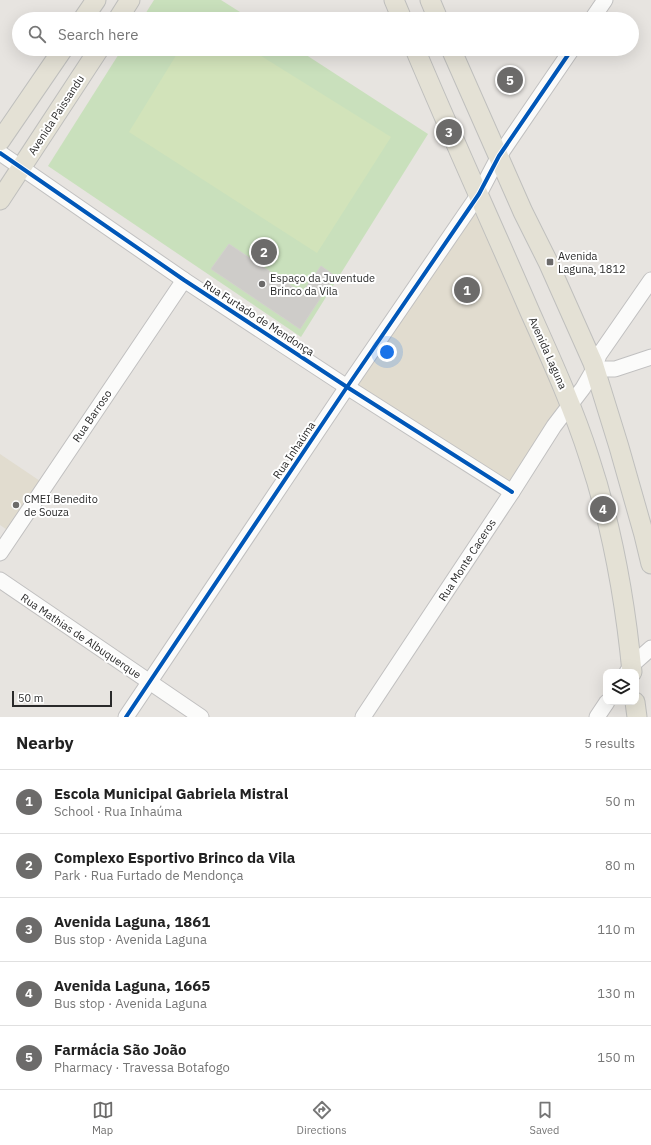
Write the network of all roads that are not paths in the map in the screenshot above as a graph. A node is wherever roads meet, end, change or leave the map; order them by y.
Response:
1 (96, 0) edge
2 (130, 0) edge
3 (394, 0) edge
4 (430, 0) edge
5 (605, 0) edge
6 (88, 12) edge
7 (122, 12) edge
8 (399, 12) edge
9 (435, 12) edge
10 (597, 12) edge
11 (58, 56) edge
12 (94, 56) edge
13 (418, 56) edge
14 (455, 56) edge
15 (567, 56) edge
16 (0, 141) edge
17 (0, 152) edge
18 (499, 156) junction
19 (22, 168) junction
20 (479, 194) junction
21 (0, 200) edge
22 (184, 280) junction
23 (651, 280) edge
24 (651, 357) edge
25 (594, 369) junction
26 (347, 387) junction
27 (570, 404) junction
28 (512, 492) junction
29 (0, 553) edge
30 (651, 564) edge
31 (0, 580) edge
32 (651, 648) edge
33 (630, 669) edge
34 (631, 669) edge
35 (149, 683) junction
36 (605, 705) edge
37 (635, 705) edge
38 (126, 717) edge
39 (201, 717) edge
40 (363, 717) edge
41 (597, 717) edge
42 (637, 717) edge

1 - 6 main road
2 - 7 main road
3 - 8 main road
4 - 9 main road
5 - 10 street
11 - 16 main road
12 - 19 main road, Avenida Paissandu
13 - 20 main road, Avenida Laguna
14 - 18 main road
15 - 18 street, Rua Inhaúma
17 - 19 street, Rua Furtado de Mendonça
18 - 20 street, Rua Inhaúma
18 - 25 main road
19 - 21 main road, Avenida Paissandu
19 - 22 street, Rua Furtado de Mendonça
20 - 26 street, Rua Inhaúma
20 - 27 main road, Avenida Laguna
22 - 26 street, Rua Furtado de Mendonça
22 - 29 street, Rua Barroso
23 - 25 street, Rua Monte Caceros
24 - 25 street
25 - 27 street, Rua Monte Caceros
25 - 30 main road
26 - 28 street, Rua Furtado de Mendonça
26 - 35 street, Rua Inhaúma
27 - 28 street, Rua Monte Caceros
27 - 33 main road, Avenida Laguna
28 - 40 street, Rua Monte Caceros
31 - 35 street, Rua Mathias de Albuquerque
32 - 34 street
35 - 38 street, Rua Inhaúma
35 - 39 street, Rua Mathias de Albuquerque
36 - 41 street
37 - 42 main road

